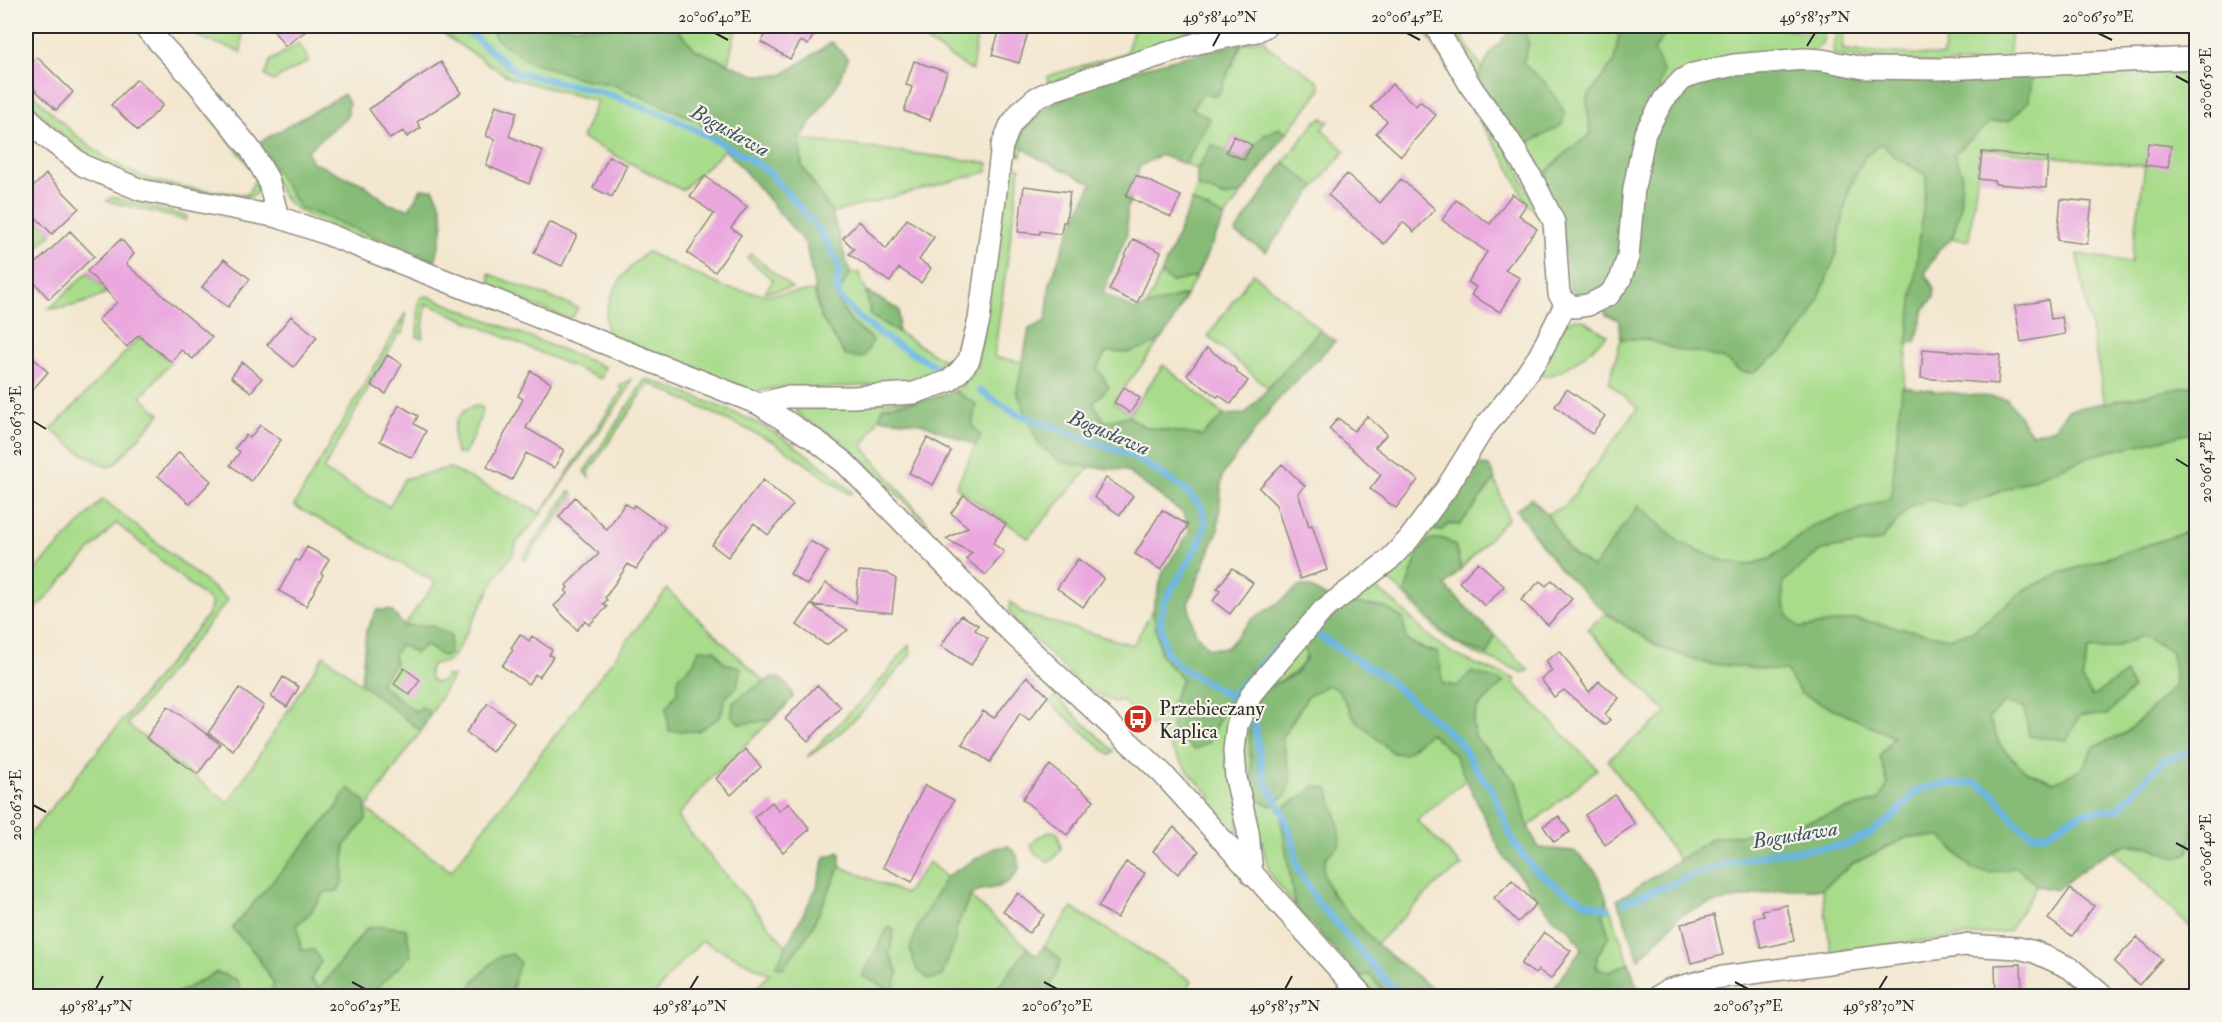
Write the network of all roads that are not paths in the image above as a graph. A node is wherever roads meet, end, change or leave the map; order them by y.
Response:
1 (144, 26) edge
2 (1266, 26) edge
3 (1435, 26) edge
4 (2196, 58) edge
5 (26, 115) edge
6 (278, 217) junction
7 (1566, 303) junction
8 (759, 404) junction
9 (1252, 875) junction
10 (1363, 996) edge
11 (1659, 996) edge
12 (2103, 996) edge

1 - 6 street
2 - 8 street
3 - 7 street
4 - 7 street
5 - 6 street
6 - 8 street
7 - 9 street
8 - 9 street
9 - 10 street
11 - 12 street

